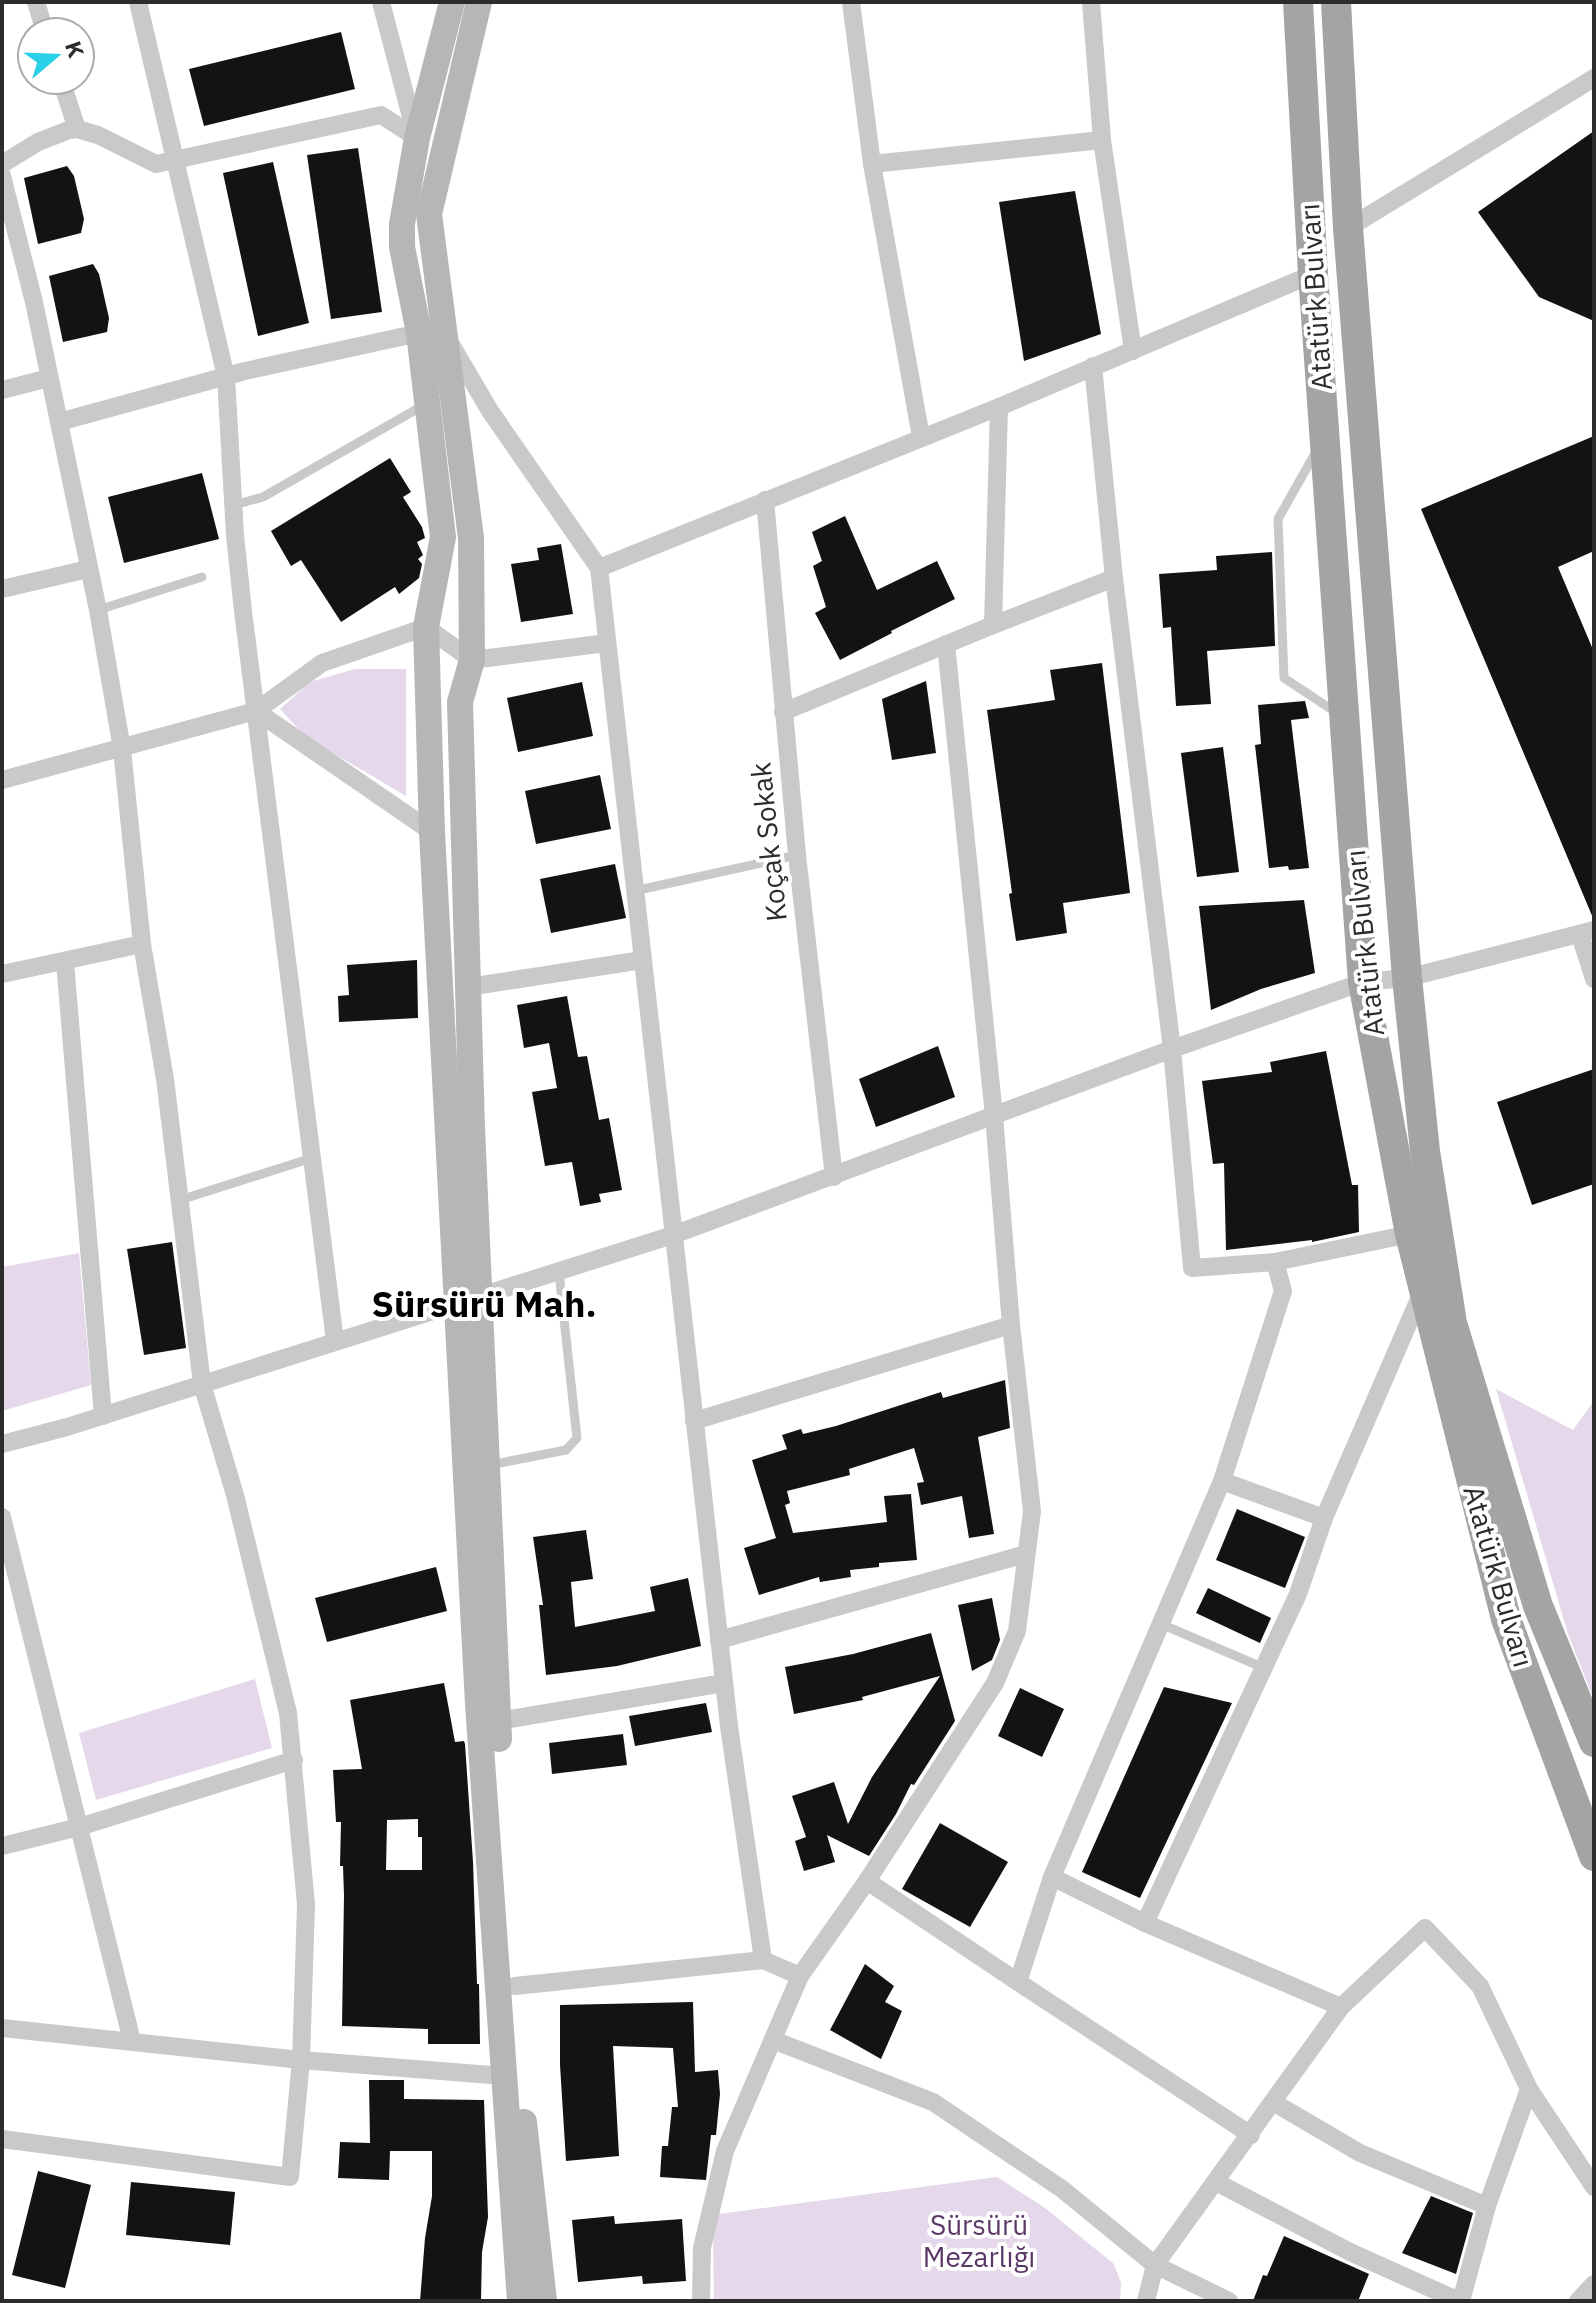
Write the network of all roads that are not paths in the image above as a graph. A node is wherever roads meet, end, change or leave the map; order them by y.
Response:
1 (138, 2) edge
2 (381, 2) edge
3 (452, 2) edge
4 (479, 2) edge
5 (851, 2) edge
6 (1091, 2) edge
7 (1298, 2) edge
8 (1336, 2) edge
9 (1594, 78) edge
10 (66, 96) edge
11 (77, 129) junction
12 (417, 138) junction
13 (1102, 140) junction
14 (174, 160) junction
15 (2, 164) edge
16 (872, 164) junction
17 (2, 176) edge
18 (1348, 228) junction
19 (1313, 274) junction
20 (419, 333) junction
21 (447, 336) junction
22 (1133, 351) junction
23 (1093, 366) junction
24 (226, 377) junction
25 (49, 378) junction
26 (2, 390) edge
27 (427, 404) junction
28 (999, 407) junction
29 (59, 422) junction
30 (921, 437) junction
31 (1324, 437) junction
32 (765, 500) junction
33 (234, 505) junction
34 (599, 568) junction
35 (88, 569) junction
36 (202, 577) dead end
37 (1114, 578) junction
38 (2, 589) edge
39 (98, 610) junction
40 (993, 625) junction
41 (426, 627) junction
42 (607, 643) junction
43 (946, 644) junction
44 (472, 660) junction
45 (256, 711) junction
46 (783, 712) junction
47 (1344, 718) junction
48 (122, 749) junction
49 (2, 780) edge
50 (432, 832) junction
51 (797, 855) junction
52 (634, 891) junction
53 (1587, 932) edge
54 (142, 944) junction
55 (642, 960) junction
56 (65, 962) junction
57 (2, 974) edge
58 (1407, 978) junction
59 (1594, 979) edge
60 (1363, 982) junction
61 (468, 987) junction
62 (1172, 1049) junction
63 (994, 1116) junction
64 (312, 1158) junction
65 (834, 1177) junction
66 (180, 1200) junction
67 (1410, 1234) junction
68 (673, 1235) junction
69 (1275, 1262) junction
70 (559, 1273) junction
71 (1423, 1290) junction
72 (469, 1300) junction
73 (1011, 1325) junction
74 (335, 1341) junction
75 (202, 1384) junction
76 (103, 1416) junction
77 (694, 1421) junction
78 (2, 1444) edge
79 (487, 1466) junction
80 (1222, 1481) junction
81 (2, 1517) edge
82 (1324, 1518) junction
83 (1026, 1554) junction
84 (1161, 1624) junction
85 (719, 1640) junction
86 (1264, 1668) junction
87 (724, 1683) junction
88 (498, 1721) junction
89 (1594, 1742) edge
90 (294, 1760) junction
91 (79, 1827) junction
92 (2, 1846) edge
93 (1594, 1856) edge
94 (1052, 1877) junction
95 (867, 1881) junction
96 (1145, 1923) junction
97 (763, 1960) junction
98 (800, 1976) junction
99 (1018, 1982) junction
100 (515, 1986) junction
101 (1341, 2007) junction
102 (2, 2028) edge
103 (773, 2040) junction
104 (132, 2041) junction
105 (301, 2060) junction
106 (504, 2076) junction
107 (1529, 2089) junction
108 (1273, 2102) junction
109 (1251, 2135) junction
110 (2, 2139) edge
111 (1216, 2182) junction
112 (1594, 2187) edge
113 (1487, 2206) junction
114 (1155, 2265) junction
115 (1594, 2284) edge
116 (520, 2301) edge
117 (544, 2301) edge
118 (701, 2301) edge
119 (1146, 2301) edge
120 (1229, 2301) edge
121 (1460, 2301) edge
122 (1578, 2301) edge

1 - 14 street
2 - 12 street
3 - 12 main road
4 - 21 main road
5 - 16 street
6 - 13 street
7 - 19 main road, Atatürk Bulvarı
8 - 18 main road, Atatürk Bulvarı
9 - 18 street
10 - 11 street
11 - 14 street
11 - 15 street
12 - 14 street
12 - 20 main road
13 - 16 street
13 - 22 street
14 - 24 street
16 - 30 street
17 - 25 street
18 - 58 main road, Atatürk Bulvarı
19 - 22 street
19 - 31 main road, Atatürk Bulvarı
20 - 24 street
20 - 27 main road
21 - 34 street
21 - 44 main road
22 - 23 street
23 - 28 street
23 - 37 street
24 - 29 street
24 - 33 street
25 - 26 street
25 - 29 street
27 - 33 lane
27 - 41 main road
28 - 30 street
28 - 40 street
29 - 35 street
30 - 32 street
31 - 47 main road, Atatürk Bulvarı
31 - 47 lane
32 - 34 street
32 - 46 street, Koçak Sokak
33 - 45 street
34 - 42 street
35 - 38 street
35 - 39 street
36 - 39 lane
37 - 40 street
37 - 62 street
39 - 48 street
40 - 43 street
41 - 44 street
41 - 45 street
41 - 50 main road
42 - 44 street
42 - 52 street
43 - 46 street
43 - 63 street
44 - 61 main road
45 - 48 street
45 - 50 street
45 - 64 street
46 - 51 street, Koçak Sokak
47 - 60 main road, Atatürk Bulvarı
48 - 49 street
48 - 54 street
50 - 72 main road
51 - 52 lane
51 - 65 street, Koçak Sokak
52 - 55 street
53 - 58 street
53 - 59 street
54 - 56 street
54 - 66 street
55 - 61 street
55 - 68 street
56 - 57 street
56 - 76 street
58 - 60 street
58 - 89 main road, Atatürk Bulvarı
60 - 62 street
60 - 67 main road, Atatürk Bulvarı
61 - 72 main road
62 - 63 street
62 - 69 street
63 - 65 street
63 - 73 street
64 - 66 lane
64 - 74 street
65 - 68 street
66 - 75 street
67 - 69 street
67 - 71 main road, Atatürk Bulvarı
68 - 70 street
68 - 77 street
69 - 80 street
70 - 72 street
70 - 79 lane
71 - 82 street
71 - 93 main road, Atatürk Bulvarı
72 - 74 street
72 - 79 main road
72 - 106 main road
73 - 77 street
73 - 83 street
74 - 75 street
75 - 76 street
75 - 90 street
76 - 78 street
77 - 85 street
79 - 88 main road
80 - 82 street
80 - 84 street
81 - 91 street
82 - 86 street
83 - 85 street
83 - 95 street
84 - 86 lane
84 - 94 street
85 - 87 street
86 - 96 street
87 - 88 street
87 - 97 street
88 - 100 main road
90 - 91 street
90 - 105 street
91 - 92 street
91 - 104 street
94 - 96 street
94 - 99 street
95 - 98 street
95 - 99 street
96 - 101 street
97 - 98 street
97 - 100 street
98 - 103 street
99 - 109 street
100 - 117 main road
101 - 107 street
101 - 108 street
102 - 104 street
103 - 114 street
103 - 118 street
104 - 105 street
105 - 106 street
105 - 110 street
106 - 116 main road
107 - 112 street
107 - 113 street
108 - 109 street
108 - 113 street
109 - 111 street
111 - 114 street
111 - 121 street
113 - 121 street
114 - 119 street
114 - 120 street
115 - 122 street

